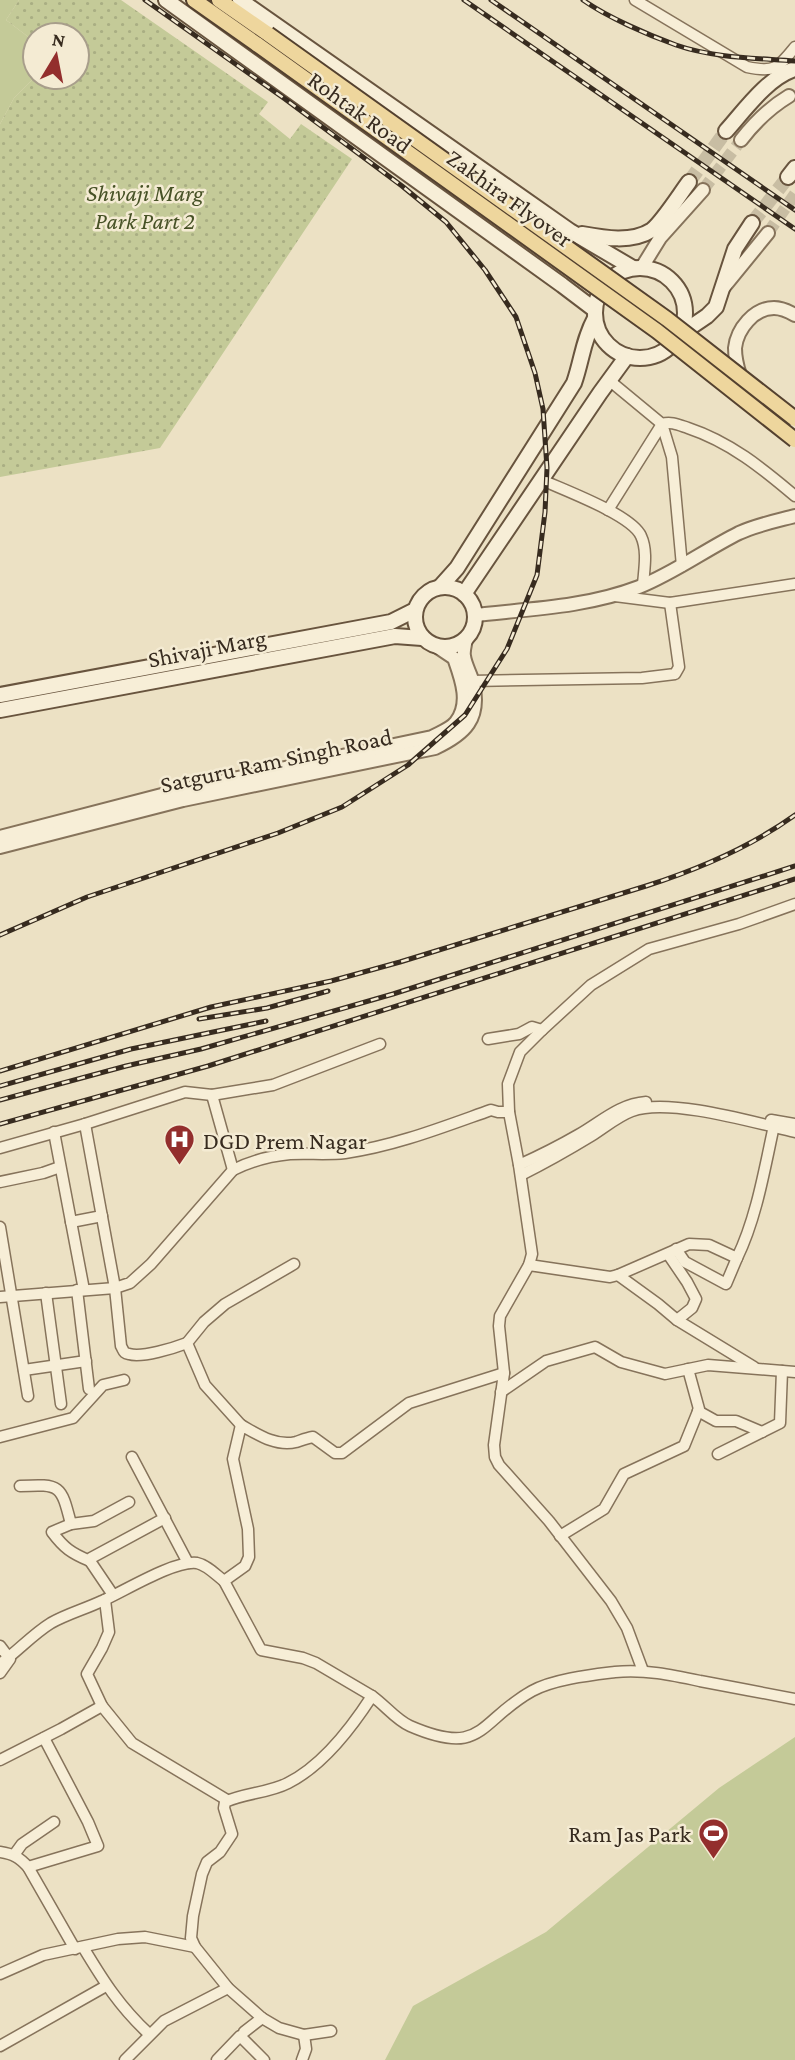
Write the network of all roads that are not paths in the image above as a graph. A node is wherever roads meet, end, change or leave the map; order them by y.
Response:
1 (166, 0) edge
2 (194, 0) edge
3 (219, 0) edge
4 (240, 0) edge
5 (635, 0) edge
6 (795, 47) edge
7 (795, 69) edge
8 (792, 96) edge
9 (751, 103) junction
10 (726, 131) tunnel mouth
11 (741, 140) tunnel mouth
12 (689, 182) tunnel mouth
13 (703, 190) tunnel mouth
14 (659, 222) junction
15 (752, 223) tunnel mouth
16 (570, 231) junction
17 (768, 233) tunnel mouth
18 (660, 239) junction
19 (640, 268) junction
20 (723, 289) junction
21 (595, 314) junction
22 (795, 315) edge
23 (679, 336) junction
24 (627, 356) junction
25 (740, 375) junction
26 (610, 381) junction
27 (795, 419) edge
28 (662, 424) junction
29 (795, 440) edge
30 (542, 480) junction
31 (795, 496) edge
32 (608, 510) junction
33 (795, 516) edge
34 (681, 566) junction
35 (795, 584) edge
36 (643, 586) junction
37 (440, 587) junction
38 (464, 594) junction
39 (615, 596) junction
40 (670, 603) junction
41 (415, 610) junction
42 (475, 615) junction
43 (422, 638) junction
44 (466, 639) junction
45 (436, 646) junction
46 (472, 681) junction
47 (0, 695) edge
48 (0, 710) edge
49 (0, 837) edge
50 (0, 847) edge
51 (795, 904) edge
52 (542, 1030) junction
53 (488, 1039) dead end
54 (380, 1044) dead end
55 (212, 1095) junction
56 (509, 1112) junction
57 (85, 1124) junction
58 (775, 1124) junction
59 (795, 1124) edge
60 (54, 1132) junction
61 (795, 1132) edge
62 (0, 1148) edge
63 (60, 1167) junction
64 (233, 1170) junction
65 (520, 1170) junction
66 (0, 1182) edge
67 (102, 1216) junction
68 (71, 1222) junction
69 (0, 1227) edge
70 (672, 1251) junction
71 (737, 1258) junction
72 (294, 1264) dead end
73 (529, 1265) junction
74 (618, 1275) junction
75 (115, 1288) junction
76 (81, 1290) junction
77 (46, 1293) junction
78 (12, 1296) junction
79 (0, 1297) edge
80 (677, 1320) junction
81 (187, 1343) junction
82 (86, 1361) junction
83 (55, 1366) junction
84 (756, 1368) junction
85 (688, 1369) junction
86 (24, 1370) junction
87 (782, 1371) junction
88 (795, 1372) edge
89 (503, 1373) junction
90 (124, 1380) dead end
91 (89, 1389) dead end
92 (501, 1392) junction
93 (28, 1396) dead end
94 (61, 1404) dead end
95 (698, 1411) junction
96 (241, 1425) junction
97 (762, 1432) junction
98 (0, 1437) edge
99 (718, 1454) dead end
100 (132, 1457) dead end
101 (20, 1486) dead end
102 (129, 1502) dead end
103 (164, 1518) junction
104 (71, 1524) junction
105 (560, 1536) junction
106 (90, 1561) junction
107 (188, 1563) junction
108 (224, 1581) junction
109 (109, 1598) junction
110 (0, 1646) edge
111 (7, 1659) edge
112 (643, 1671) junction
113 (0, 1673) edge
114 (372, 1696) junction
115 (795, 1699) edge
116 (102, 1706) junction
117 (44, 1738) junction
118 (0, 1759) edge
119 (227, 1800) junction
120 (54, 1822) dead end
121 (0, 1852) edge
122 (14, 1855) junction
123 (28, 1867) junction
124 (194, 1947) junction
125 (79, 1948) junction
126 (0, 1974) edge
127 (106, 1986) junction
128 (228, 1988) junction
129 (262, 2018) junction
130 (331, 2031) dead end
131 (244, 2032) dead end
132 (149, 2034) junction
133 (304, 2035) junction
134 (0, 2046) edge
135 (125, 2060) edge
136 (217, 2060) edge
137 (264, 2060) edge
138 (302, 2060) edge

1 - 21 main road, Rohtak Road
2 - 29 main road, Zakhira Flyover, bridge
3 - 25 main road, Zakhira Flyover, bridge
4 - 16 main road, Rohtak Road
5 - 6 street
7 - 9 main road
8 - 9 street
8 - 11 street
9 - 10 main road
12 - 14 main road
13 - 18 street
14 - 16 main road
14 - 18 main road
15 - 20 main road
16 - 19 main road, Rohtak Road
17 - 20 street
18 - 19 street
19 - 21 main road
19 - 23 main road
20 - 23 main road
21 - 24 main road
21 - 37 main road
22 - 25 street
23 - 24 main road
24 - 26 main road
25 - 27 main road, Zakhira Flyover, bridge
26 - 28 street
26 - 30 main road
28 - 31 street
28 - 32 street
28 - 34 street
30 - 32 street
30 - 38 main road
32 - 36 street
33 - 34 street
34 - 36 street
35 - 40 street
36 - 39 street
37 - 38 main road
37 - 41 main road
38 - 42 main road
39 - 40 street
39 - 42 street
40 - 46 street
41 - 43 main road
41 - 47 main road, Shivaji Marg
42 - 44 main road
43 - 45 main road
43 - 48 main road, Shivaji Marg
44 - 45 main road
44 - 46 street, Satguru Ram Singh Road
45 - 49 street, Satguru Ram Singh Road
46 - 50 street, Satguru Ram Singh Road
51 - 52 street
52 - 53 street
52 - 56 street
54 - 55 street
55 - 57 street
55 - 64 street
56 - 64 street
56 - 65 street
57 - 60 street
57 - 67 street
58 - 59 street
58 - 61 street
58 - 65 street
58 - 71 street
60 - 62 street
60 - 63 street
63 - 66 street
63 - 68 street
64 - 75 street
65 - 73 street
67 - 68 street
67 - 75 street
68 - 76 street
69 - 78 street
70 - 71 street
70 - 71 street
70 - 74 street
70 - 80 street
72 - 81 street
73 - 74 street
73 - 89 street
74 - 80 street
75 - 76 street
75 - 81 street
76 - 77 street
76 - 82 street
77 - 78 street
77 - 83 street
78 - 79 street
78 - 86 street
80 - 84 street
81 - 96 street
82 - 83 street
82 - 91 street
83 - 86 street
83 - 94 street
84 - 85 street
84 - 87 street
85 - 92 street
85 - 95 street
86 - 93 street
87 - 88 street
87 - 97 street
89 - 92 street
89 - 96 street
90 - 98 street
92 - 105 street
95 - 97 street
95 - 105 street
96 - 108 street
97 - 99 street
100 - 103 street
101 - 104 street
102 - 104 street
103 - 106 street
103 - 107 street
104 - 106 street
105 - 112 street
106 - 109 street
107 - 108 street
107 - 109 street
108 - 114 street
109 - 111 street
109 - 116 street
110 - 111 street
111 - 113 street
112 - 114 street
112 - 115 street
114 - 119 street
116 - 117 street
116 - 119 street
117 - 118 street
117 - 123 street
119 - 124 street
120 - 122 street
121 - 122 street
122 - 123 street
123 - 125 street
124 - 125 street
124 - 128 street
125 - 126 street
125 - 127 street
127 - 132 street
127 - 134 street
128 - 129 street
128 - 132 street
129 - 131 street
129 - 133 street
130 - 133 street
132 - 135 street
133 - 138 street
136 - 137 street

